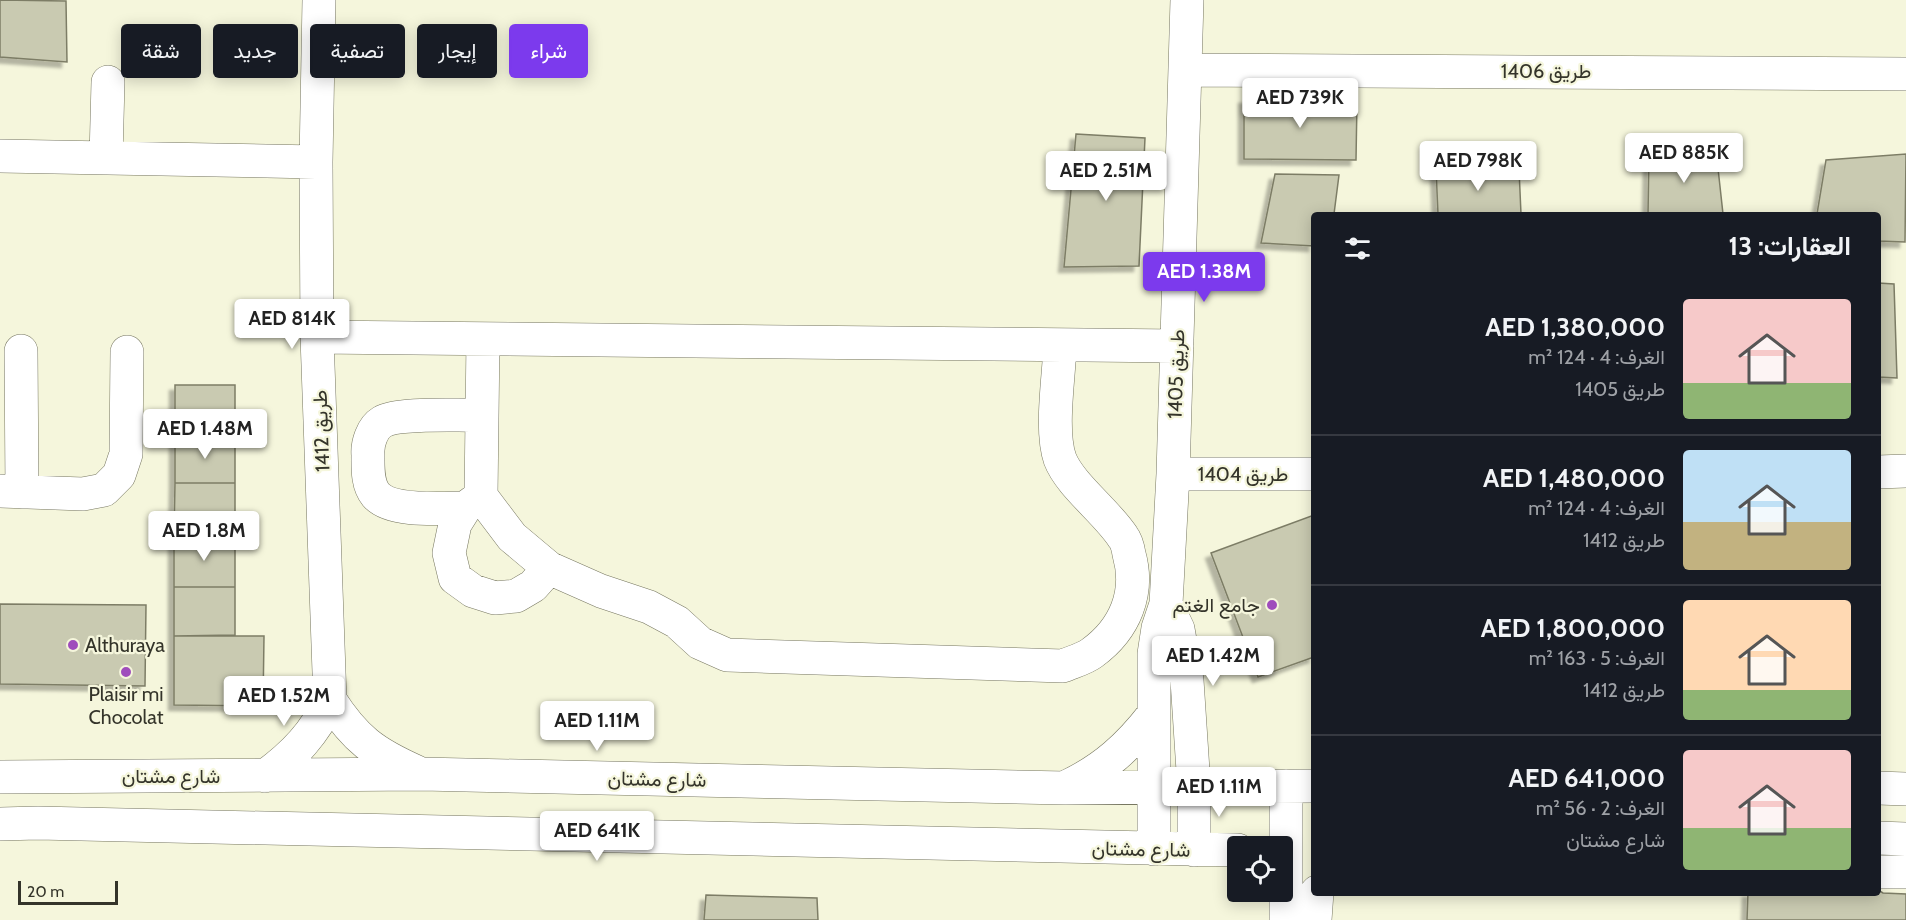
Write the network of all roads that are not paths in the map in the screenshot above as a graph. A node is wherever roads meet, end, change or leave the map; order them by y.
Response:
1 (319, 0) edge
2 (1187, 0) edge
3 (1186, 70) junction
4 (1906, 74) edge
5 (108, 82) dead end
6 (0, 156) edge
7 (106, 158) junction
8 (316, 162) junction
9 (317, 337) junction
10 (483, 339) junction
11 (1060, 346) junction
12 (1177, 346) junction
13 (21, 351) dead end
14 (126, 352) dead end
15 (482, 415) junction
16 (1906, 471) edge
17 (1881, 472) edge
18 (1173, 474) junction
19 (1311, 474) edge
20 (11, 492) edge
21 (473, 502) junction
22 (549, 568) junction
23 (1166, 604) junction
24 (330, 700) junction
25 (1153, 715) junction
26 (0, 754) edge
27 (422, 774) junction
28 (70, 776) junction
29 (265, 776) junction
30 (0, 777) edge
31 (1154, 786) junction
32 (1194, 786) junction
33 (1300, 786) edge
34 (1065, 788) junction
35 (1881, 788) edge
36 (1906, 789) edge
37 (0, 824) edge
38 (1881, 838) edge
39 (1906, 839) edge
40 (1154, 849) junction
41 (1194, 850) junction
42 (1227, 850) edge
43 (1294, 850) edge
44 (1881, 872) edge
45 (1906, 872) edge
46 (1317, 896) edge
47 (1286, 920) edge
48 (1315, 920) edge

1 - 8 street, طريق 1412
2 - 3 street, طريق 1405
3 - 4 street, طريق 1406
3 - 12 street, طريق 1405
5 - 7 street
6 - 7 street
7 - 8 street
8 - 9 street, طريق 1412
9 - 10 street
9 - 24 street, طريق 1412
10 - 11 street
10 - 15 street
11 - 12 street
11 - 22 street
12 - 18 street, طريق 1405
13 - 20 street
14 - 20 street
15 - 21 street
15 - 21 street
16 - 17 street
18 - 19 street, طريق 1404
18 - 23 street, طريق 1405
21 - 22 street
21 - 22 street
23 - 25 street, طريق 1405
23 - 32 street, طريق 1405
24 - 27 street
24 - 29 street, طريق 1412
25 - 31 street, طريق 1405
25 - 34 street
26 - 28 street
27 - 29 street, شارع مشتان
27 - 34 street, شارع مشتان
28 - 29 street, شارع مشتان
28 - 30 street, شارع مشتان
31 - 32 street, شارع مشتان
31 - 34 street, شارع مشتان
31 - 40 street, طريق 1405
32 - 33 street, شارع مشتان
32 - 41 street, طريق 1405
33 - 43 street
35 - 36 street
37 - 40 street, شارع مشتان
38 - 39 street
40 - 41 street, شارع مشتان
41 - 42 street, شارع مشتان
43 - 47 street
44 - 45 street
46 - 48 street

